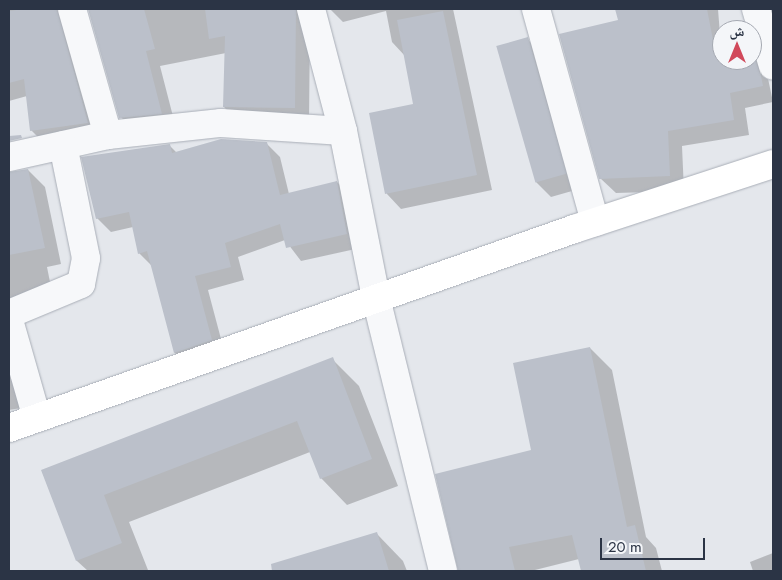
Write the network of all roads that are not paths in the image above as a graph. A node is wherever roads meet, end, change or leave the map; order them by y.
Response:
1 (72, 9) edge
2 (311, 9) edge
3 (536, 9) edge
4 (756, 9) edge
5 (769, 40) edge
6 (773, 66) edge
7 (344, 131) junction
8 (108, 135) junction
9 (63, 145) junction
10 (9, 157) edge
11 (773, 164) edge
12 (595, 222) junction
13 (376, 298) junction
14 (9, 314) edge
15 (9, 320) edge
16 (37, 418) junction
17 (9, 428) edge
18 (443, 571) edge

1 - 8 street
2 - 7 street
3 - 12 street
4 - 5 street
5 - 6 street
7 - 8 street
7 - 13 street
8 - 9 street
9 - 10 street
9 - 14 street
11 - 12 main road
12 - 13 main road
13 - 16 main road
13 - 18 street
15 - 16 street
16 - 17 main road

